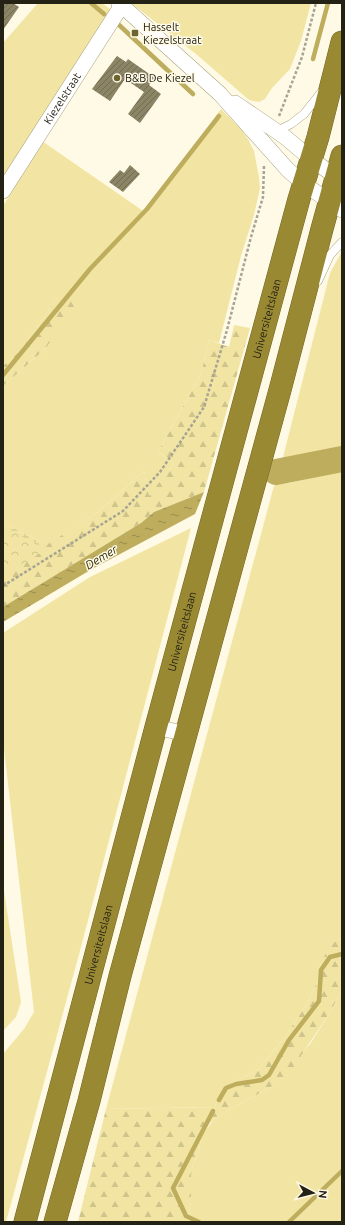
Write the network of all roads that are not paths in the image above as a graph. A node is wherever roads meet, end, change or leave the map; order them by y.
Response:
1 (120, 4) edge
2 (342, 42) edge
3 (332, 78) junction
4 (220, 94) junction
5 (277, 131) junction
6 (342, 156) edge
7 (311, 159) junction
8 (339, 179) edge
9 (304, 184) junction
10 (3, 191) edge
11 (336, 206) edge
12 (342, 242) edge
13 (300, 317) junction
14 (156, 727) junction
15 (186, 734) junction
16 (25, 1222) edge
17 (55, 1222) edge

1 - 4 street, Kiezelstraat
1 - 10 street, Kiezelstraat
2 - 3 highway, Universiteitslaan
3 - 5 lane
3 - 7 highway, Universiteitslaan
4 - 5 street, Kiezelstraat
4 - 9 street, Kiezelstraat
5 - 7 street, Kiezelstraat
6 - 8 highway
7 - 8 street, Kiezelstraat
7 - 9 highway, Universiteitslaan
8 - 11 highway
9 - 11 street, Kiezelstraat
9 - 14 highway, Universiteitslaan
11 - 13 highway
12 - 13 lane
13 - 15 highway
14 - 15 street
14 - 16 highway, Universiteitslaan
15 - 17 highway

